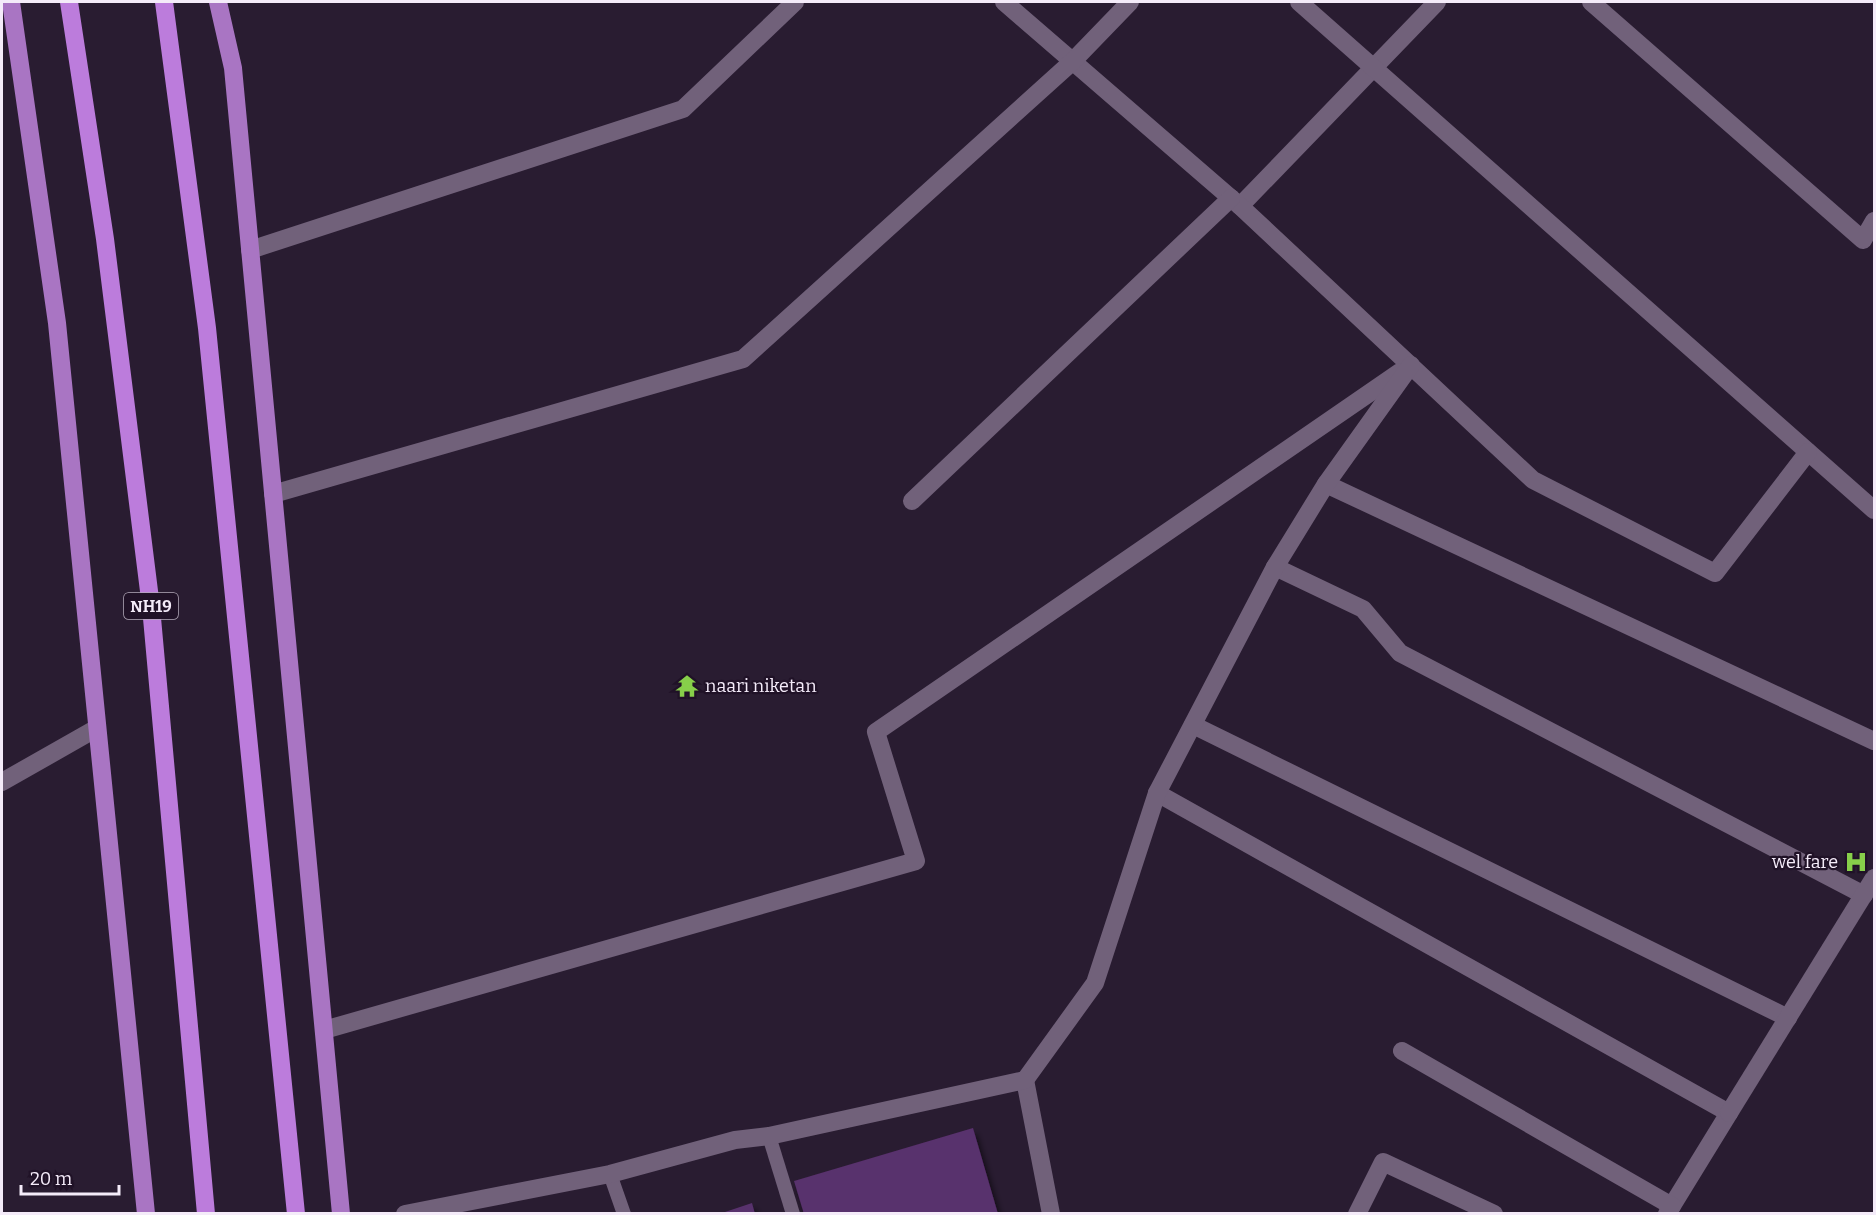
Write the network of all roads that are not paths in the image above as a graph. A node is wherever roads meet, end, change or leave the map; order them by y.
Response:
1 (10, 2) edge
2 (69, 2) edge
3 (164, 2) edge
4 (218, 2) edge
5 (795, 2) edge
6 (1004, 2) edge
7 (1130, 2) edge
8 (1299, 2) edge
9 (1437, 2) edge
10 (1592, 2) edge
11 (2, 3) edge
12 (1073, 61) junction
13 (1375, 69) junction
14 (1236, 202) junction
15 (1875, 221) edge
16 (250, 250) junction
17 (1411, 365) junction
18 (1808, 452) junction
19 (1326, 484) junction
20 (273, 494) junction
21 (912, 501) dead end
22 (1875, 510) edge
23 (1275, 567) junction
24 (1193, 725) junction
25 (97, 728) junction
26 (1875, 741) edge
27 (2, 782) edge
28 (1157, 793) junction
29 (1875, 879) edge
30 (1864, 895) junction
31 (1788, 1018) junction
32 (324, 1030) junction
33 (1402, 1051) dead end
34 (1025, 1080) junction
35 (1729, 1113) junction
36 (769, 1136) junction
37 (610, 1174) junction
38 (1669, 1210) edge
39 (146, 1214) edge
40 (206, 1214) edge
41 (296, 1214) edge
42 (341, 1214) edge
43 (405, 1214) edge
44 (624, 1214) edge
45 (793, 1214) edge
46 (1051, 1214) edge
47 (1357, 1214) edge
48 (1494, 1214) edge

1 - 11 street
1 - 25 main road
2 - 40 highway, NH19
3 - 41 highway
4 - 16 main road
5 - 16 street
6 - 12 street
7 - 12 street
8 - 13 street
9 - 13 street
10 - 15 street
12 - 14 street
12 - 20 street
13 - 14 street
13 - 18 street
14 - 17 street
14 - 21 street
16 - 20 main road
17 - 18 street
17 - 19 street
17 - 32 street
18 - 22 street
19 - 23 street
19 - 26 street
20 - 32 main road
23 - 24 street
23 - 30 street
24 - 28 street
24 - 31 street
25 - 27 street
25 - 39 main road
28 - 34 street
28 - 35 street
29 - 30 street
30 - 31 street
31 - 35 street
32 - 42 main road
33 - 38 street
34 - 36 street
34 - 46 street
35 - 38 street
36 - 37 street
36 - 45 lane
37 - 43 street
37 - 44 lane
47 - 48 street

